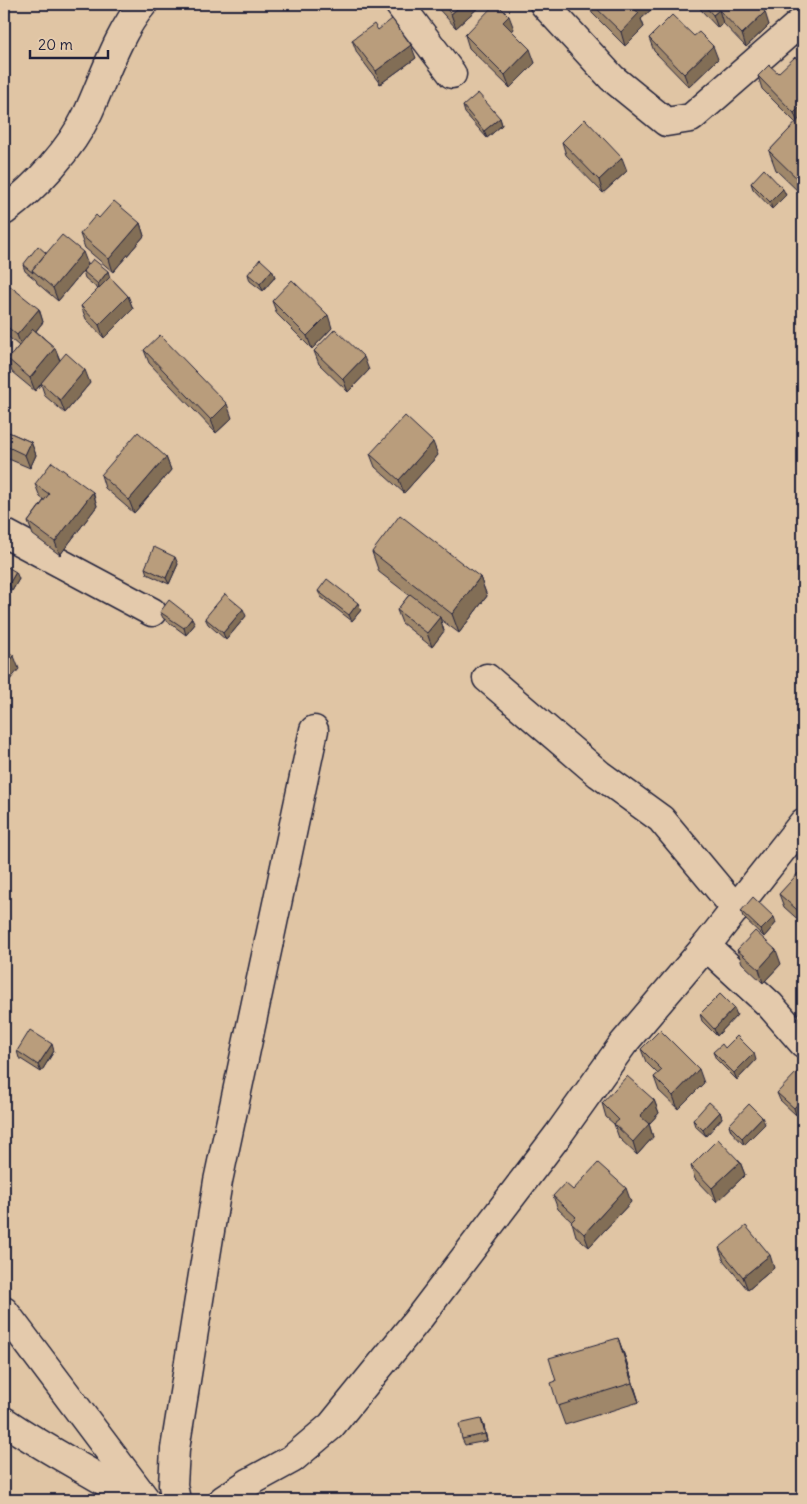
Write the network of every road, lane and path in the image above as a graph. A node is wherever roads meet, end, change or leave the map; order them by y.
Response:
1 (143, 4) edge
2 (399, 4) edge
3 (544, 4) edge
4 (798, 15) edge
5 (452, 74) dead end
6 (4, 211) edge
7 (4, 533) edge
8 (152, 612) dead end
9 (487, 678) dead end
10 (314, 730) dead end
11 (803, 823) edge
12 (736, 908) junction
13 (706, 946) junction
14 (803, 1043) edge
15 (4, 1311) edge
16 (4, 1421) edge
17 (136, 1500) edge
18 (146, 1500) edge
19 (176, 1500) edge
20 (224, 1500) edge

1 - 6 street
2 - 5 street
3 - 4 street
7 - 8 street
9 - 12 street
10 - 19 street
11 - 12 street
12 - 13 street
13 - 14 street
13 - 20 street
15 - 18 street
16 - 17 street

